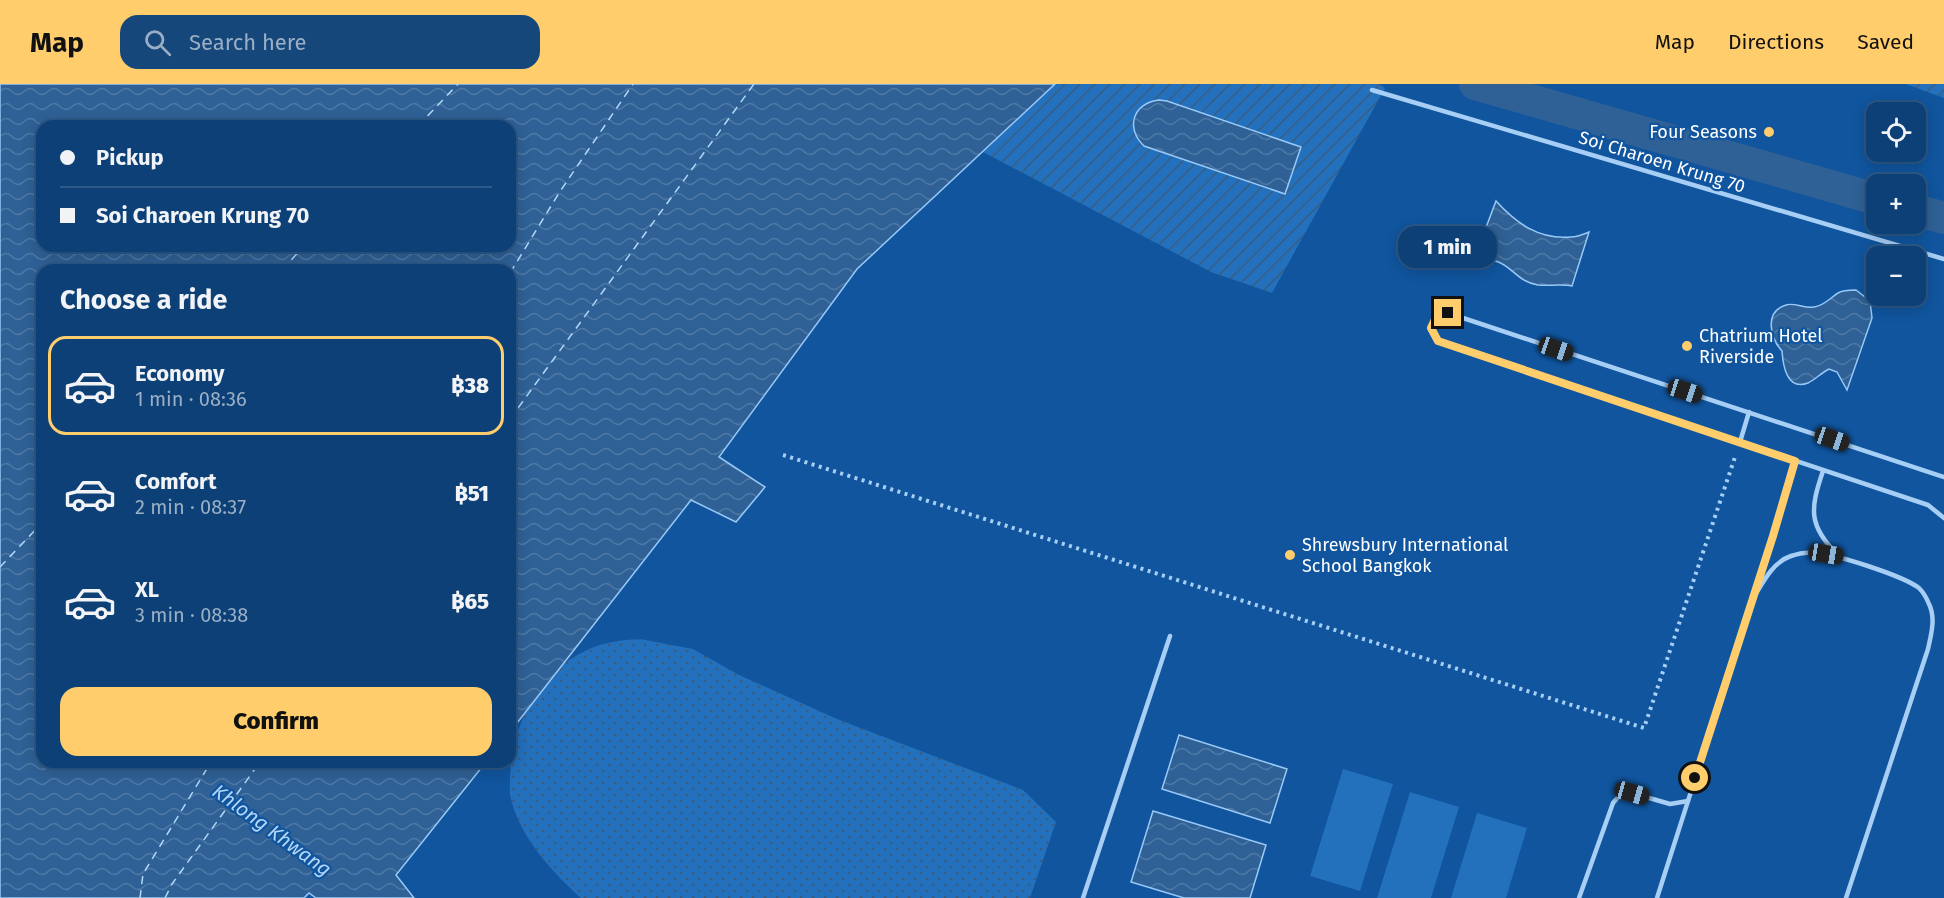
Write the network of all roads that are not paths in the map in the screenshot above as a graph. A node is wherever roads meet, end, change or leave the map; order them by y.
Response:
1 (1372, 90) dead end
2 (1944, 259) edge
3 (1749, 412) junction
4 (1740, 442) junction
5 (1795, 461) junction
6 (1823, 471) junction
7 (1944, 477) edge
8 (1944, 518) edge
9 (1839, 556) junction
10 (1754, 597) junction
11 (1170, 636) dead end
12 (1688, 801) junction
13 (1083, 898) edge
14 (1579, 898) edge
15 (1657, 898) edge
16 (1846, 898) edge

1 - 2 lane, Soi Charoen Krung 70
3 - 4 lane
3 - 4 lane
3 - 7 lane
4 - 5 lane
5 - 6 lane
5 - 10 lane
6 - 8 lane
6 - 9 lane
9 - 10 lane
9 - 16 lane
10 - 12 lane
11 - 13 lane
12 - 14 lane
12 - 15 lane

